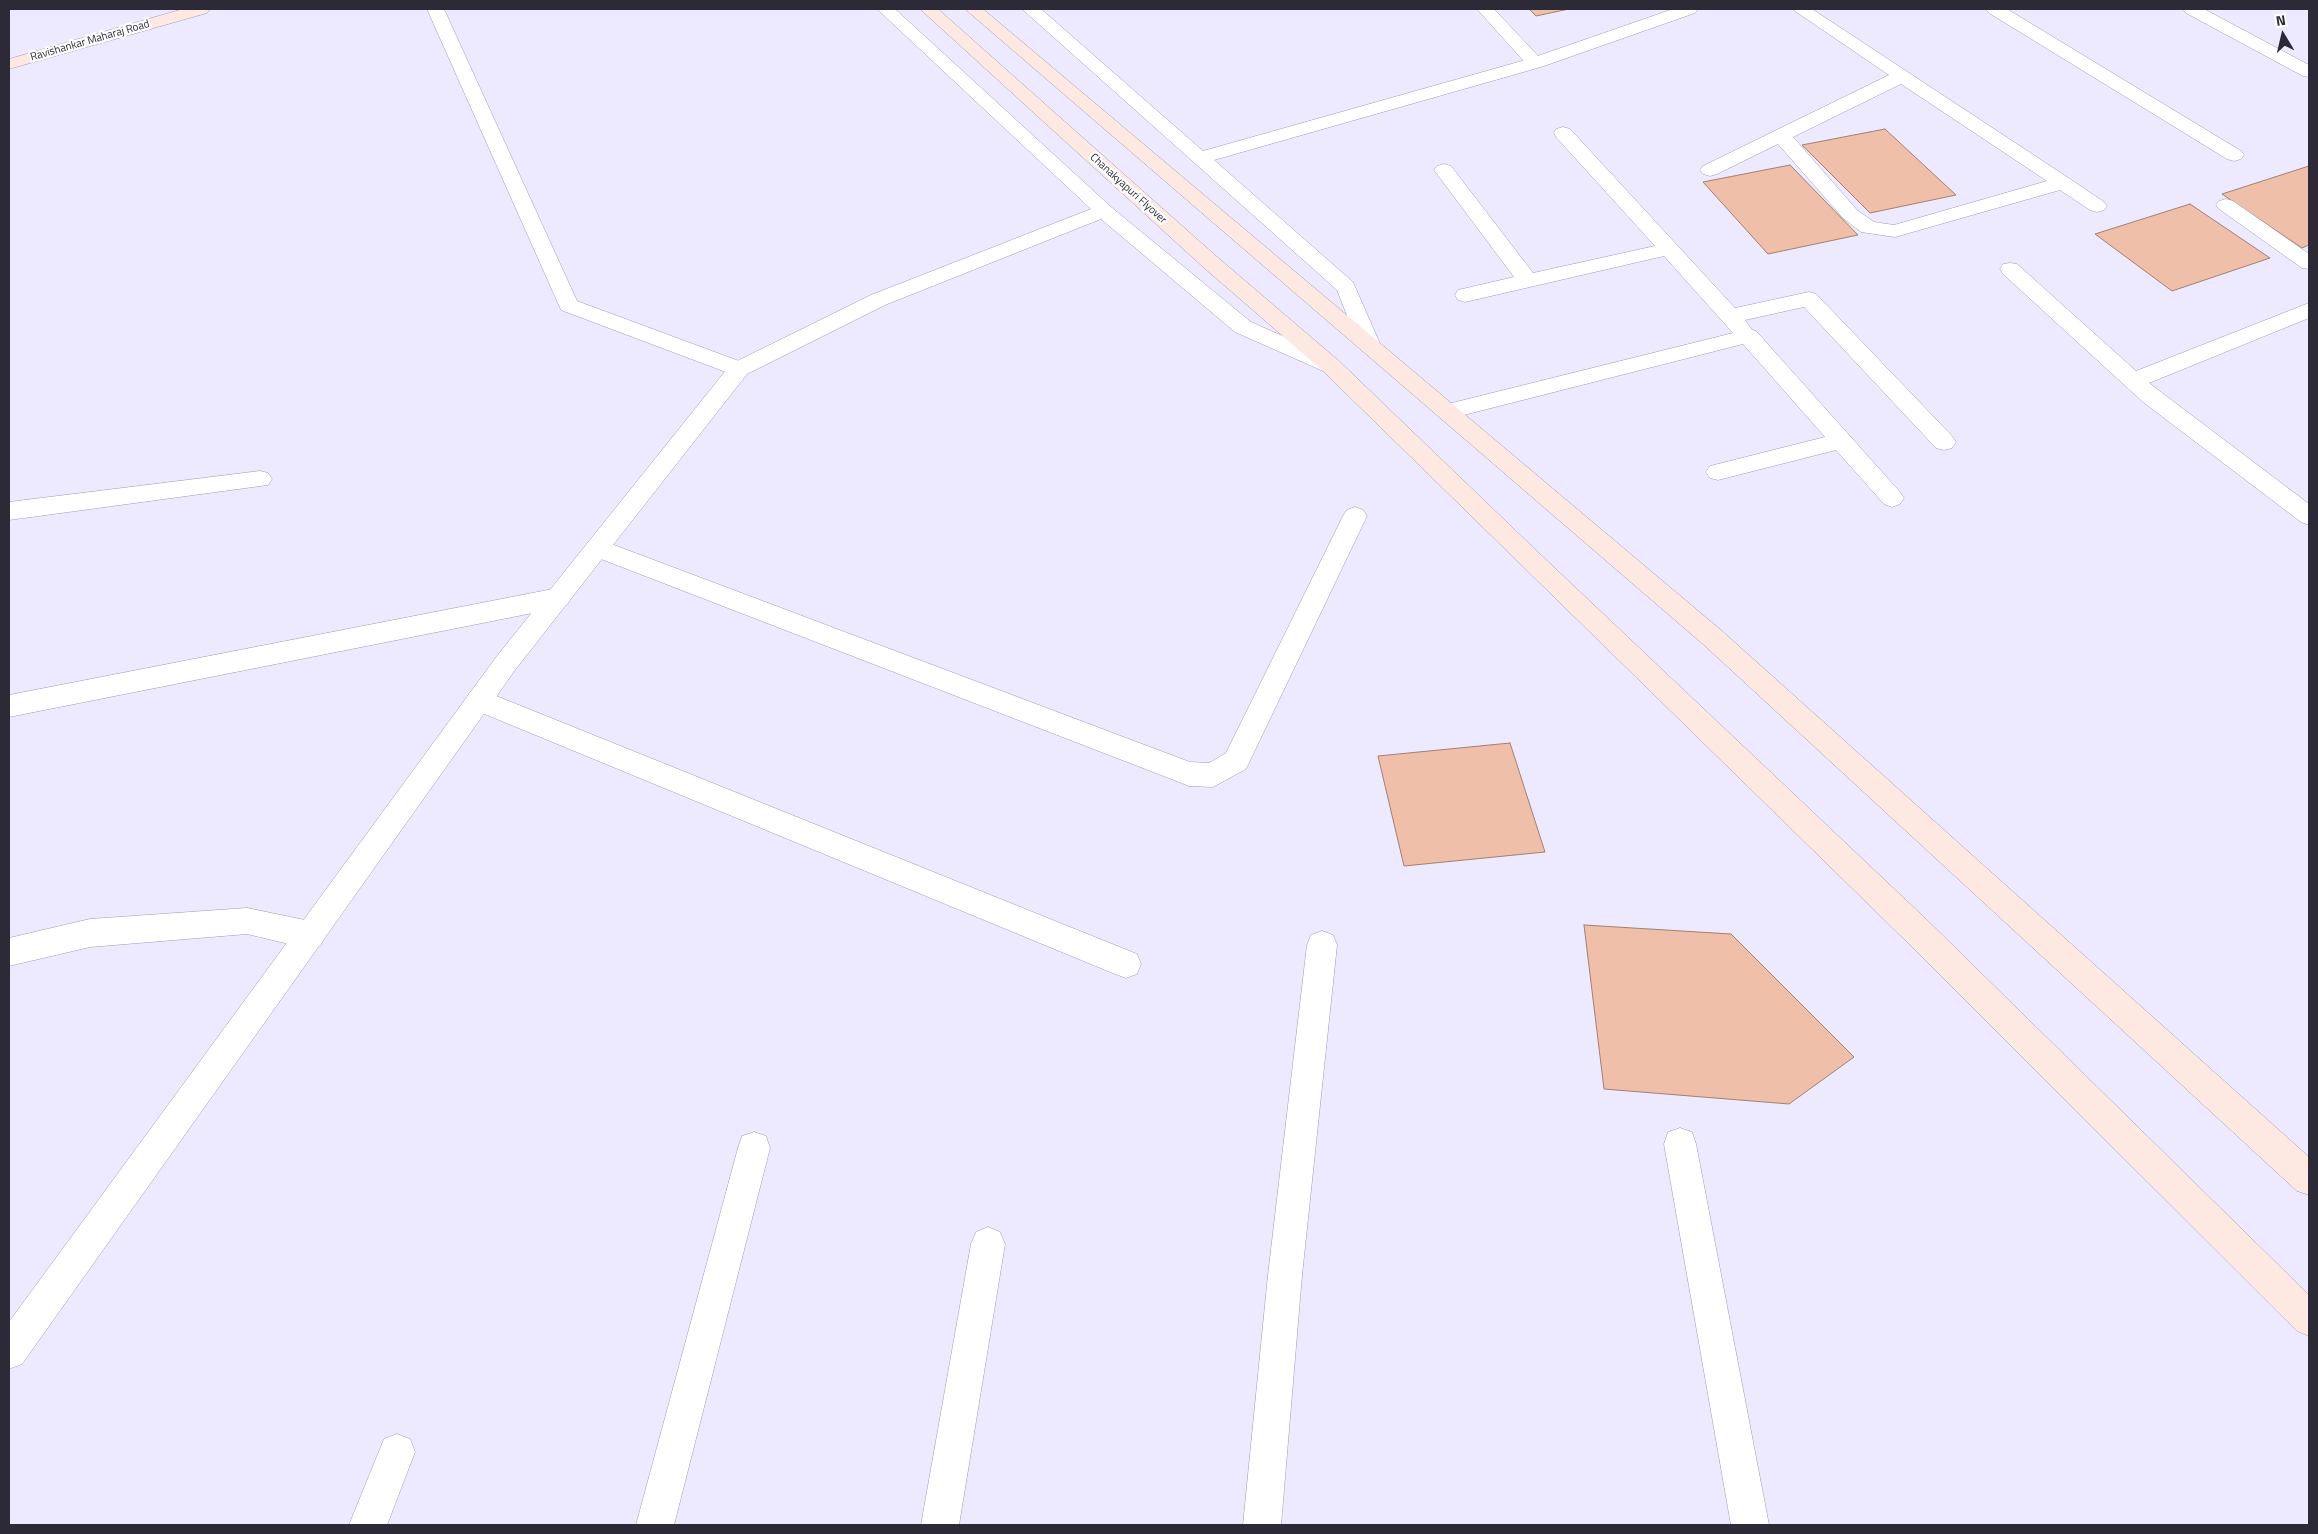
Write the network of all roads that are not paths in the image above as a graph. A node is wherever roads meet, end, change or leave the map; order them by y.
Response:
1 (145, 9) edge
2 (201, 9) edge
3 (435, 9) edge
4 (885, 9) edge
5 (928, 9) edge
6 (973, 9) edge
7 (1031, 9) edge
8 (1485, 9) edge
9 (1689, 9) edge
10 (1802, 9) edge
11 (1995, 9) edge
12 (2192, 9) edge
13 (9, 48) edge
14 (1535, 63) junction
15 (9, 64) edge
16 (2309, 72) edge
17 (1902, 76) junction
18 (1563, 133) dead end
19 (1781, 135) junction
20 (2234, 155) dead end
21 (1200, 158) junction
22 (1444, 170) dead end
23 (1710, 170) dead end
24 (2063, 183) junction
25 (2226, 205) dead end
26 (2097, 206) dead end
27 (1104, 211) junction
28 (1669, 250) junction
29 (2309, 264) edge
30 (2010, 269) dead end
31 (1528, 281) junction
32 (1465, 295) dead end
33 (2309, 310) edge
34 (1730, 316) junction
35 (1748, 336) junction
36 (1370, 346) junction
37 (1331, 366) junction
38 (739, 369) junction
39 (2133, 381) junction
40 (1448, 412) junction
41 (1840, 441) junction
42 (1944, 442) dead end
43 (1718, 472) dead end
44 (260, 479) dead end
45 (1892, 498) dead end
46 (9, 511) edge
47 (1355, 516) dead end
48 (2309, 516) edge
49 (597, 548) junction
50 (558, 598) junction
51 (479, 700) junction
52 (9, 706) edge
53 (310, 935) junction
54 (1322, 945) dead end
55 (9, 952) edge
56 (1126, 964) dead end
57 (1680, 1144) dead end
58 (754, 1148) dead end
59 (2309, 1179) edge
60 (988, 1244) dead end
61 (2309, 1319) edge
62 (9, 1351) edge
63 (397, 1452) dead end
64 (368, 1525) edge
65 (655, 1525) edge
66 (940, 1525) edge
67 (1262, 1525) edge
68 (1750, 1525) edge

1 - 13 main road, Ravishankar Maharaj Road
2 - 15 main road, Ravishankar Maharaj Road
3 - 38 street
4 - 27 street
5 - 37 main road, Chanakyapuri Flyover
6 - 36 main road
7 - 21 street
8 - 14 street
9 - 14 street
10 - 17 street
11 - 20 street
12 - 16 street
14 - 21 street
17 - 19 street
17 - 24 street
18 - 28 street
19 - 23 street
19 - 24 street
21 - 36 street
22 - 31 street
24 - 26 street
25 - 29 street
27 - 37 street
27 - 38 street
28 - 31 street
28 - 34 street
30 - 39 street
31 - 32 street
33 - 39 street
34 - 35 street
34 - 42 street
35 - 40 street
35 - 41 street
36 - 40 main road
37 - 61 main road, Chanakyapuri Flyover
38 - 49 street
39 - 48 street
40 - 59 main road
41 - 43 street
41 - 45 street
44 - 46 street
47 - 49 street
49 - 50 street
50 - 51 street
50 - 52 street
51 - 53 street
51 - 56 street
53 - 55 street
53 - 62 street
54 - 67 street
57 - 68 street
58 - 65 street
60 - 66 street
63 - 64 street

